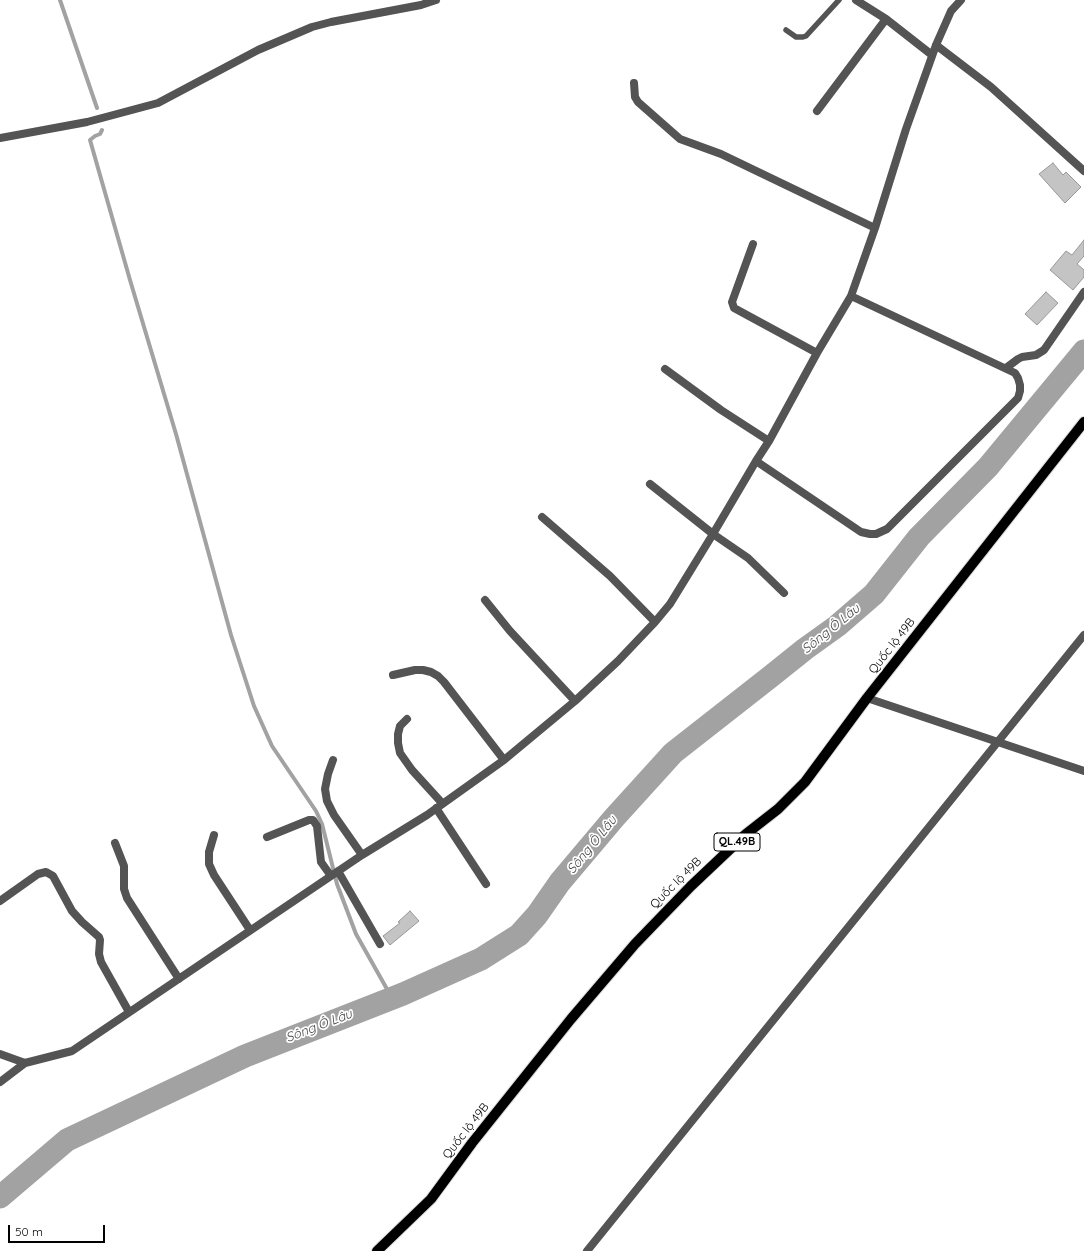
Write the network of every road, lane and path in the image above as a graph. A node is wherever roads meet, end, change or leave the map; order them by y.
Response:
1 (436, 0) edge
2 (839, 0) edge
3 (856, 0) edge
4 (961, 0) edge
5 (886, 19) junction
6 (786, 30) dead end
7 (936, 45) junction
8 (932, 55) junction
9 (634, 83) dead end
10 (817, 112) dead end
11 (0, 138) edge
12 (1084, 171) edge
13 (875, 228) junction
14 (753, 244) dead end
15 (1084, 292) edge
16 (851, 296) junction
17 (817, 353) junction
18 (1006, 368) junction
19 (665, 369) dead end
20 (1084, 422) edge
21 (769, 441) junction
22 (756, 461) junction
23 (650, 484) dead end
24 (542, 517) dead end
25 (713, 534) junction
26 (784, 593) dead end
27 (486, 600) dead end
28 (655, 622) junction
29 (1084, 635) edge
30 (393, 675) dead end
31 (867, 698) junction
32 (575, 701) junction
33 (406, 718) dead end
34 (997, 741) junction
35 (333, 760) dead end
36 (504, 760) junction
37 (1084, 771) edge
38 (439, 806) junction
39 (214, 835) dead end
40 (267, 837) dead end
41 (115, 843) dead end
42 (362, 855) junction
43 (334, 873) junction
44 (486, 884) dead end
45 (0, 901) edge
46 (250, 930) junction
47 (380, 944) dead end
48 (179, 978) junction
49 (129, 1012) junction
50 (0, 1054) edge
51 (25, 1063) junction
52 (0, 1082) edge
53 (377, 1251) edge
54 (587, 1251) edge

1 - 11 street
2 - 6 lane
3 - 5 street
4 - 7 street
5 - 8 street
5 - 10 street
7 - 8 street
7 - 12 street
8 - 13 street
9 - 13 street
13 - 16 street
14 - 17 street
15 - 18 street
16 - 17 street
16 - 18 street
17 - 21 street
18 - 22 street
19 - 21 street
20 - 31 main road, Quốc lộ 49B / QL.49B
21 - 22 street
22 - 25 street
23 - 25 street
24 - 28 street
25 - 26 street
25 - 28 street
27 - 32 street
28 - 32 street
29 - 34 street
30 - 36 street
31 - 34 street
31 - 53 main road, Quốc lộ 49B / QL.49B
32 - 36 street
33 - 38 street
34 - 37 street
34 - 54 street
35 - 42 street
36 - 38 street
38 - 42 street
38 - 44 street
39 - 46 street
40 - 43 street
41 - 48 street
42 - 43 street
43 - 46 street
43 - 47 street
45 - 49 street
46 - 48 street
48 - 49 street
49 - 51 street
50 - 51 street
51 - 52 street

